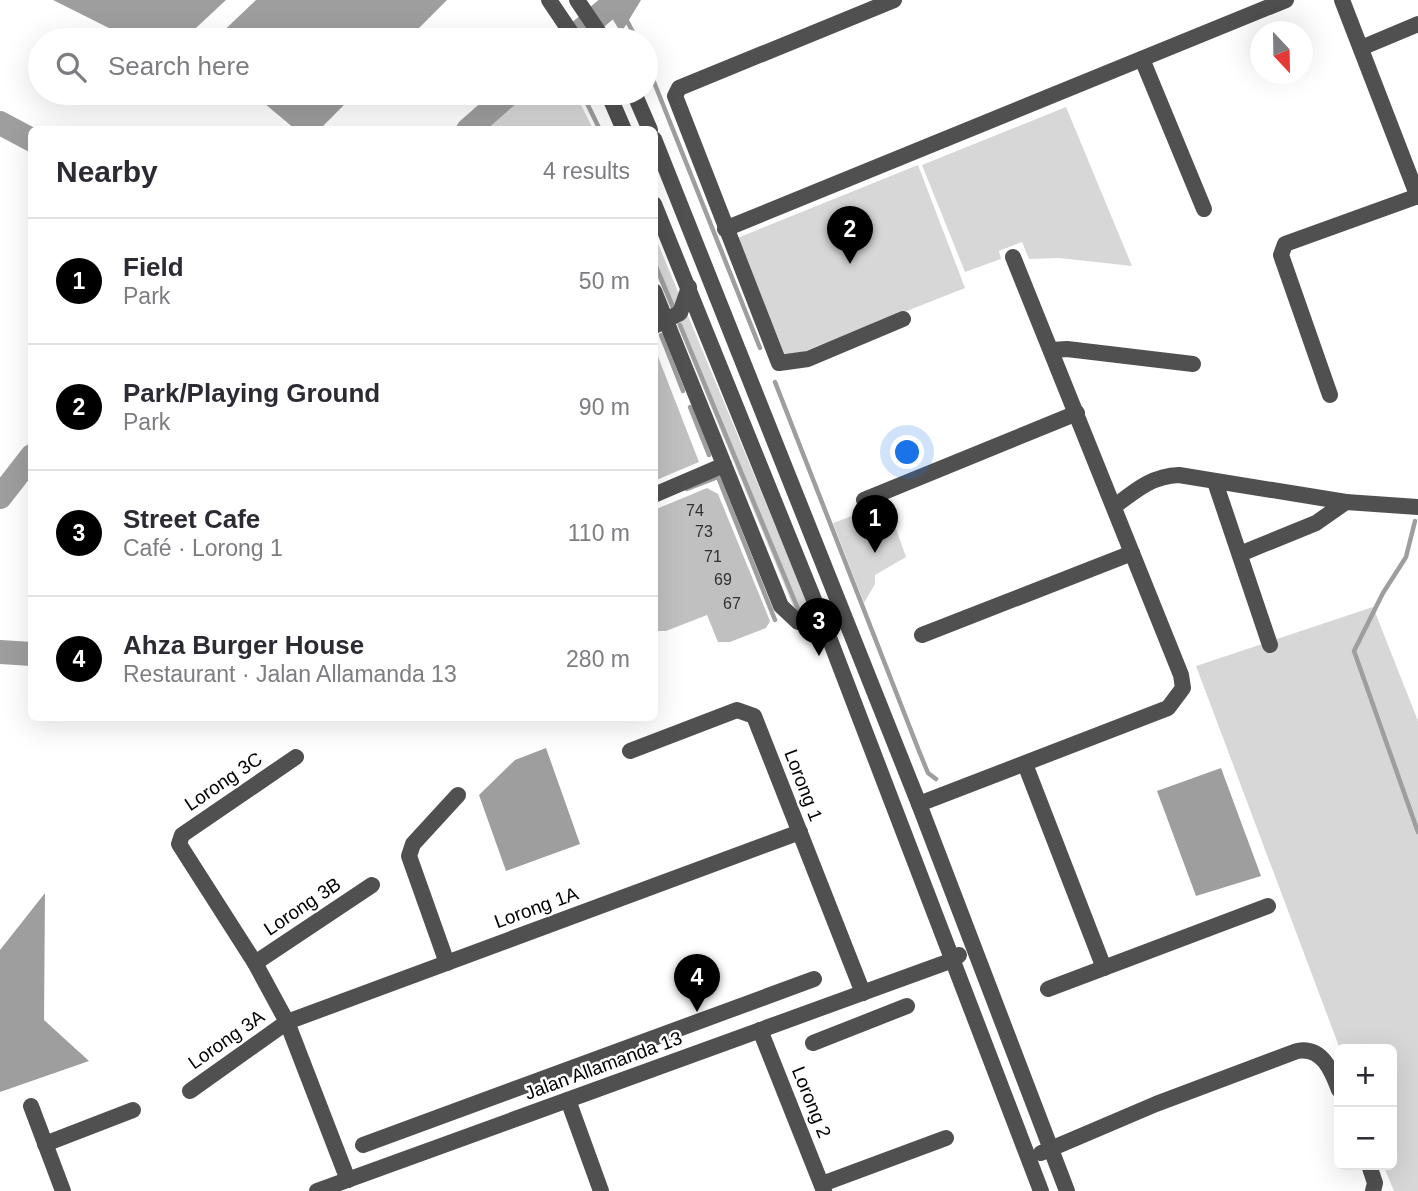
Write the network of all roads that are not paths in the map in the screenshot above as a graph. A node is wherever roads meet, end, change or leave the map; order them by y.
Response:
1 (549, 0) edge
2 (577, 0) edge
3 (894, 0) edge
4 (1286, 0) edge
5 (1342, 0) edge
6 (1418, 24) edge
7 (568, 28) edge
8 (596, 28) edge
9 (1361, 48) junction
10 (1142, 59) junction
11 (613, 105) edge
12 (639, 105) edge
13 (622, 126) edge
14 (648, 126) edge
15 (658, 149) edge
16 (1411, 162) edge
17 (1418, 197) edge
18 (1204, 209) dead end
19 (658, 214) edge
20 (724, 229) junction
21 (1013, 257) dead end
22 (688, 286) junction
23 (903, 319) dead end
24 (660, 323) edge
25 (1051, 350) junction
26 (779, 363) junction
27 (1194, 364) dead end
28 (749, 374) junction
29 (728, 384) junction
30 (1330, 395) dead end
31 (1077, 414) junction
32 (724, 465) junction
33 (1215, 482) junction
34 (658, 493) edge
35 (864, 500) dead end
36 (1346, 502) junction
37 (1115, 506) junction
38 (1418, 507) edge
39 (1132, 553) junction
40 (1240, 554) junction
41 (825, 627) junction
42 (922, 635) dead end
43 (1270, 645) dead end
44 (630, 751) dead end
45 (296, 757) dead end
46 (1025, 764) junction
47 (458, 795) dead end
48 (919, 804) junction
49 (800, 832) junction
50 (372, 885) dead end
51 (1268, 906) dead end
52 (967, 934) junction
53 (953, 960) junction
54 (256, 963) junction
55 (447, 963) junction
56 (1104, 968) junction
57 (814, 979) dead end
58 (1048, 989) dead end
59 (863, 993) junction
60 (829, 1005) junction
61 (907, 1006) dead end
62 (288, 1022) junction
63 (682, 1028) junction
64 (760, 1030) junction
65 (839, 1033) junction
66 (813, 1043) dead end
67 (693, 1054) junction
68 (1334, 1078) edge
69 (190, 1091) dead end
70 (568, 1100) junction
71 (31, 1106) dead end
72 (133, 1110) dead end
73 (440, 1117) junction
74 (946, 1138) dead end
75 (451, 1142) junction
76 (46, 1143) junction
77 (363, 1145) dead end
78 (1050, 1149) junction
79 (1029, 1159) junction
80 (1371, 1170) edge
81 (348, 1180) junction
82 (823, 1188) edge
83 (63, 1191) edge
84 (317, 1191) edge
85 (601, 1191) edge
86 (1041, 1191) edge
87 (1067, 1191) edge
88 (1373, 1191) edge

1 - 7 street
2 - 8 street
3 - 20 street
4 - 10 street
5 - 9 street
6 - 9 street
9 - 16 street
10 - 18 street
10 - 20 street
11 - 13 street
12 - 14 street
15 - 28 street
16 - 17 street
17 - 30 street
19 - 22 street
20 - 26 street
21 - 25 street
22 - 24 street
22 - 29 street
23 - 26 street
24 - 32 street
25 - 27 street
25 - 31 street
26 - 28 street
28 - 29 street
28 - 48 street
29 - 41 street
31 - 35 street
31 - 37 street
32 - 34 street
32 - 41 street
33 - 36 street
33 - 37 street
33 - 40 street
36 - 38 street
36 - 40 street
37 - 39 street
39 - 42 street
39 - 46 street
40 - 43 street
41 - 53 street
44 - 49 street, Lorong 1
45 - 54 street, Lorong 3C
46 - 48 street
46 - 56 street
47 - 55 street
48 - 52 street
49 - 55 street, Lorong 1A
49 - 59 street, Lorong 1
50 - 54 street, Lorong 3B
51 - 56 street
52 - 53 street
52 - 78 street
53 - 59 street, Jalan Allamanda 13
53 - 79 street
54 - 62 street
55 - 62 street, Lorong 1A
56 - 58 street
57 - 63 street
59 - 60 street, Jalan Allamanda 13
60 - 64 street, Jalan Allamanda 13
60 - 65 street
61 - 65 street
62 - 69 street, Lorong 3A
62 - 81 street
63 - 67 street
63 - 73 street
64 - 67 street, Jalan Allamanda 13
64 - 82 street, Lorong 2
65 - 66 street
67 - 70 street, Jalan Allamanda 13
68 - 78 street
70 - 75 street, Jalan Allamanda 13
70 - 85 street
71 - 76 street
72 - 76 street
73 - 75 street
73 - 77 street
74 - 82 street
75 - 81 street, Jalan Allamanda 13
76 - 83 street
78 - 79 street
78 - 87 street
79 - 86 street
80 - 88 street
81 - 84 street, Jalan Allamanda 13

